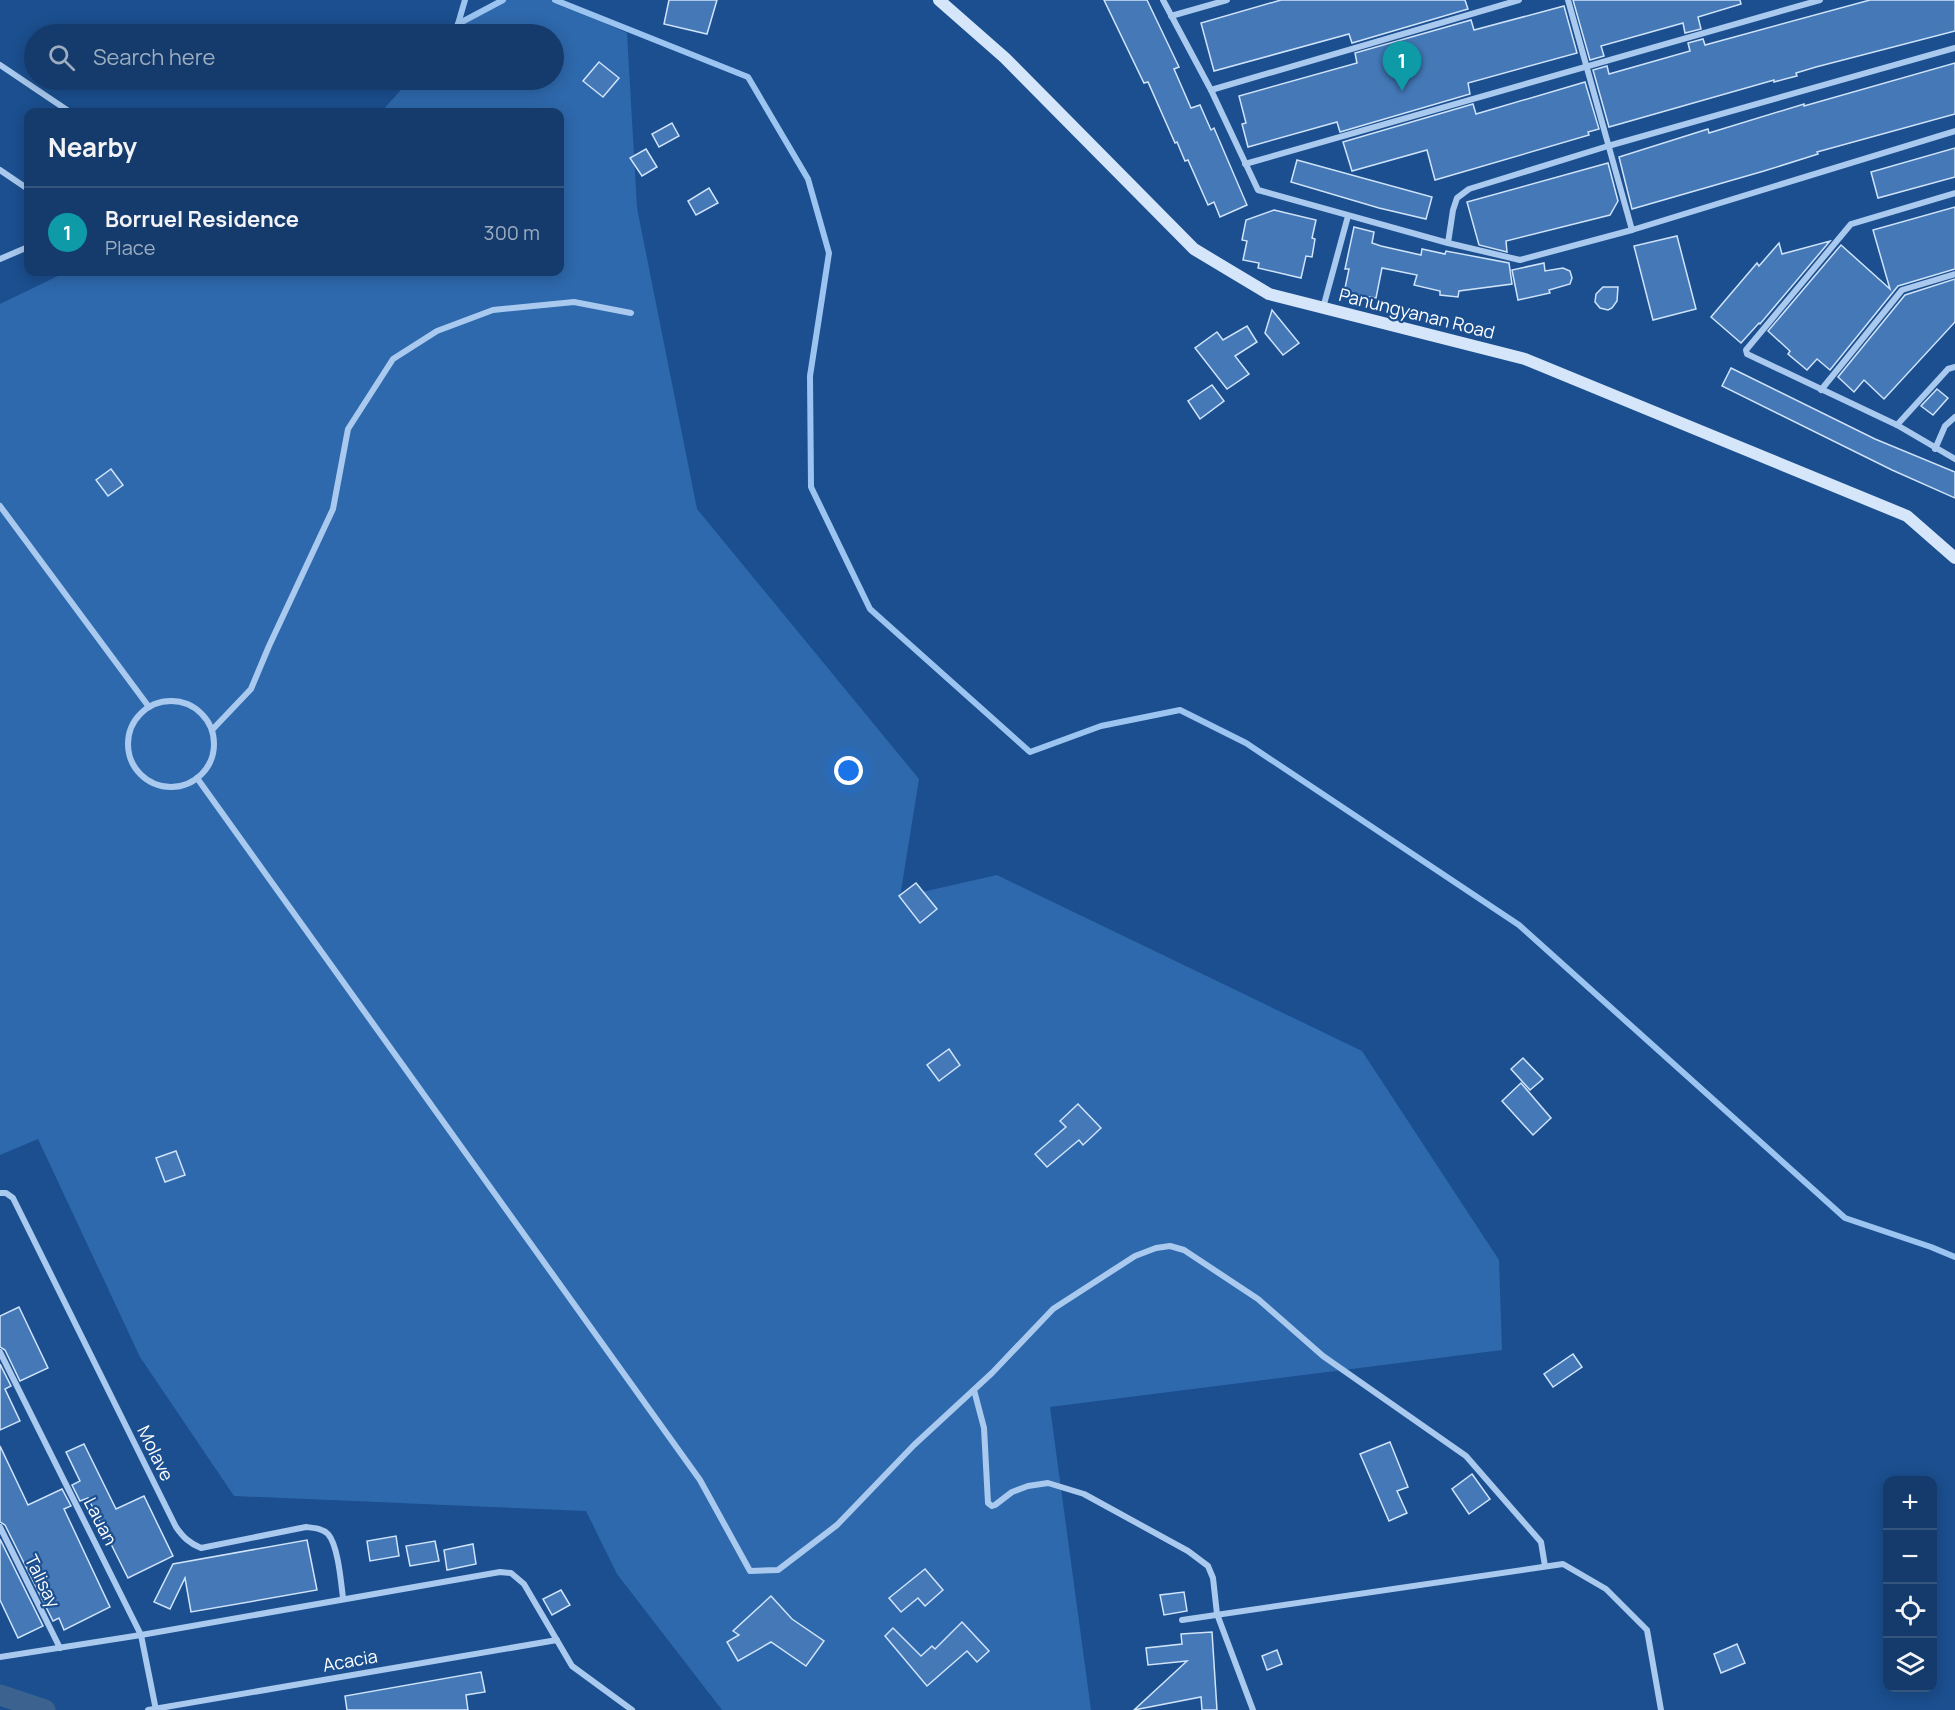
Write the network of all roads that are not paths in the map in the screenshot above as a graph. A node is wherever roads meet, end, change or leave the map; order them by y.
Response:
1 (939, 0) edge
2 (1162, 0) edge
3 (1227, 0) edge
4 (1519, 0) edge
5 (1568, 0) edge
6 (1820, 0) edge
7 (1171, 16) junction
8 (1955, 48) edge
9 (0, 65) edge
10 (1585, 67) junction
11 (24, 81) edge
12 (37, 90) edge
13 (1211, 90) junction
14 (64, 108) edge
15 (1955, 131) edge
16 (1608, 146) junction
17 (1245, 164) junction
18 (0, 170) edge
19 (24, 186) edge
20 (1955, 193) edge
21 (1348, 216) junction
22 (1632, 230) junction
23 (1448, 243) junction
24 (24, 249) edge
25 (0, 259) edge
26 (1955, 274) edge
27 (1323, 308) junction
28 (631, 313) dead end
29 (1955, 367) edge
30 (1821, 390) junction
31 (1955, 417) edge
32 (1897, 425) junction
33 (1935, 449) junction
34 (1955, 459) edge
35 (0, 506) edge
36 (1955, 558) edge
37 (149, 707) junction
38 (212, 730) junction
39 (196, 778) junction
40 (0, 1193) edge
41 (0, 1352) edge
42 (974, 1390) junction
43 (0, 1527) edge
44 (1545, 1566) junction
45 (343, 1598) junction
46 (1217, 1614) junction
47 (1182, 1620) dead end
48 (141, 1635) junction
49 (557, 1640) junction
50 (60, 1648) junction
51 (0, 1657) edge
52 (153, 1710) edge
53 (632, 1710) edge
54 (1253, 1710) edge
55 (1661, 1710) edge

1 - 27 street, Panungyanan Road
2 - 7 street
3 - 7 street
4 - 13 street
5 - 10 street
6 - 10 street
7 - 13 street
8 - 16 street
9 - 11 street
10 - 16 street
10 - 17 street
12 - 14 street
13 - 17 street
15 - 22 street
16 - 22 street
16 - 23 street
17 - 21 street
18 - 19 street
20 - 30 street
21 - 23 street
21 - 27 street
22 - 23 street
24 - 25 street
26 - 30 street
27 - 36 street, Panungyanan Road
28 - 38 street
29 - 32 street
30 - 32 street
31 - 33 street
32 - 33 street
33 - 34 street
35 - 37 street
37 - 38 street
37 - 39 street
38 - 39 street
39 - 42 street
40 - 45 street, Molave
41 - 48 street, Lauan
42 - 44 street
42 - 46 street
43 - 50 street, Talisay
44 - 46 street
44 - 55 street
45 - 48 street
45 - 49 street
46 - 47 street
46 - 54 street
48 - 50 street
48 - 52 street, Lauan
49 - 52 street, Acacia
49 - 53 street
50 - 51 street

